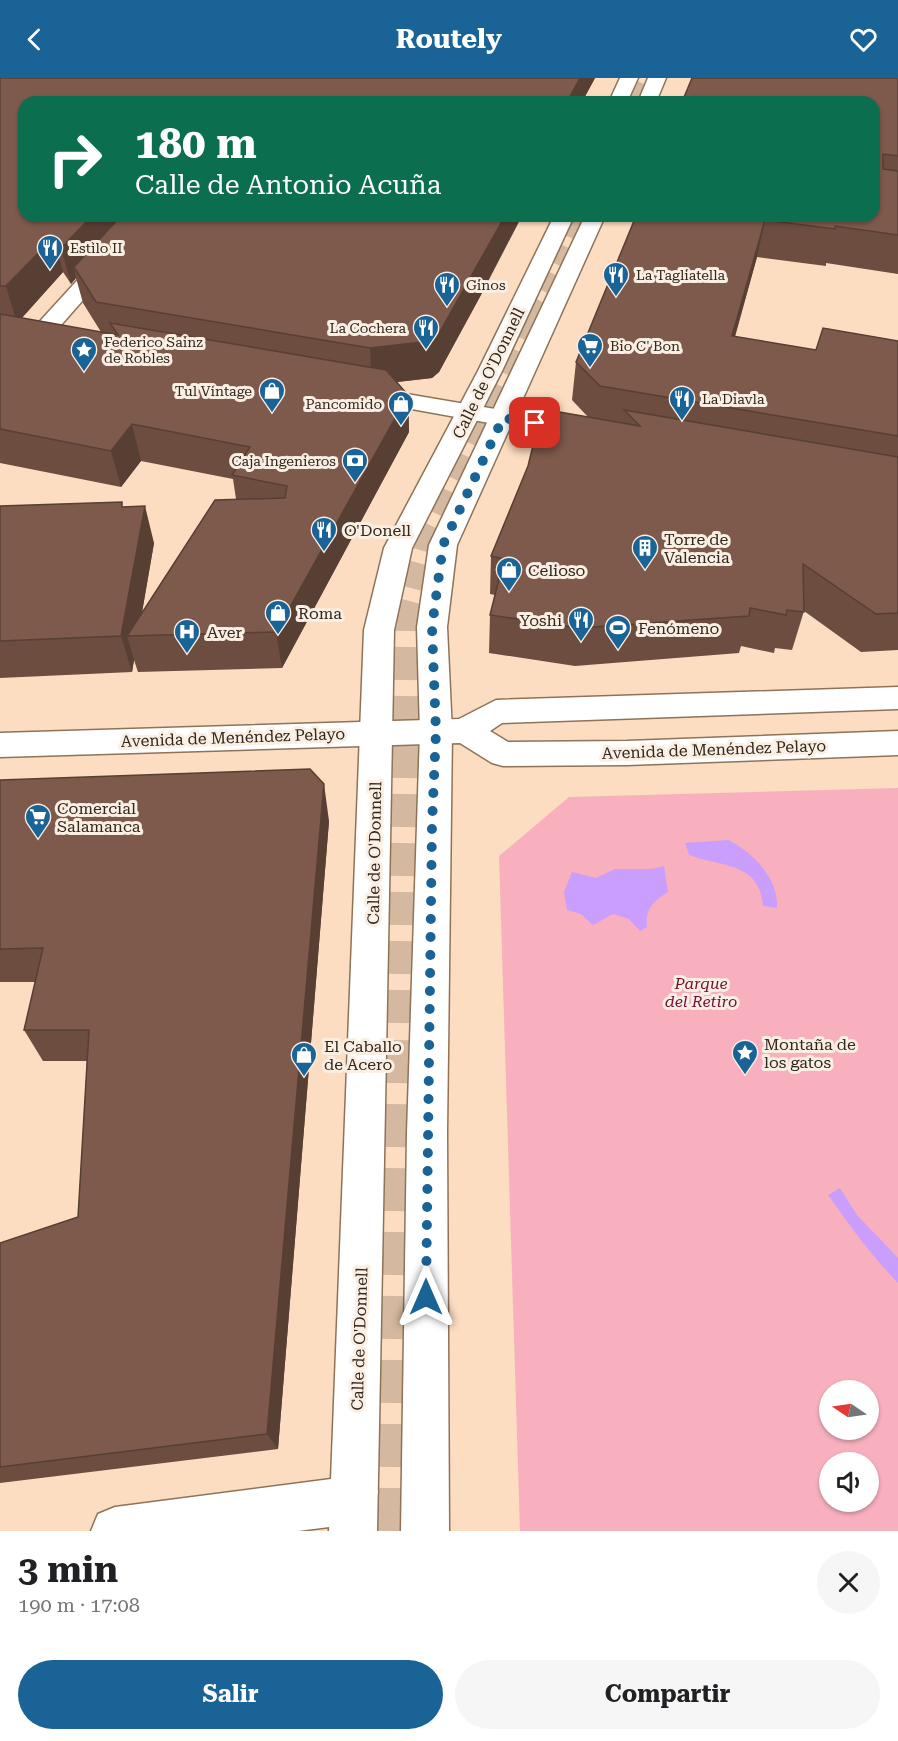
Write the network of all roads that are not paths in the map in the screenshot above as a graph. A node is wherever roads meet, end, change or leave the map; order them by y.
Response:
1 (629, 78) edge
2 (657, 78) edge
3 (621, 96) edge
4 (650, 96) edge
5 (141, 222) edge
6 (561, 222) edge
7 (592, 222) edge
8 (63, 340) edge
9 (346, 390) edge
10 (470, 412) junction
11 (503, 418) junction
12 (606, 436) edge
13 (898, 698) edge
14 (451, 731) junction
15 (376, 733) junction
16 (898, 743) edge
17 (0, 745) edge
18 (354, 1511) edge
19 (115, 1531) edge
20 (424, 1531) edge

1 - 3 main road
2 - 4 main road
5 - 8 main road
6 - 10 main road, Calle de O'Donnell
7 - 11 main road, Calle de O'Donnell
9 - 10 main road
10 - 11 main road
10 - 15 main road, Calle de O'Donnell
11 - 12 main road
11 - 14 main road, Calle de O'Donnell
13 - 14 main road
14 - 15 main road, Avenida de Menéndez Pelayo
14 - 16 main road, Avenida de Menéndez Pelayo
14 - 20 main road, Calle de O'Donnell
15 - 17 main road, Avenida de Menéndez Pelayo
15 - 18 main road, Calle de O'Donnell
18 - 19 main road

